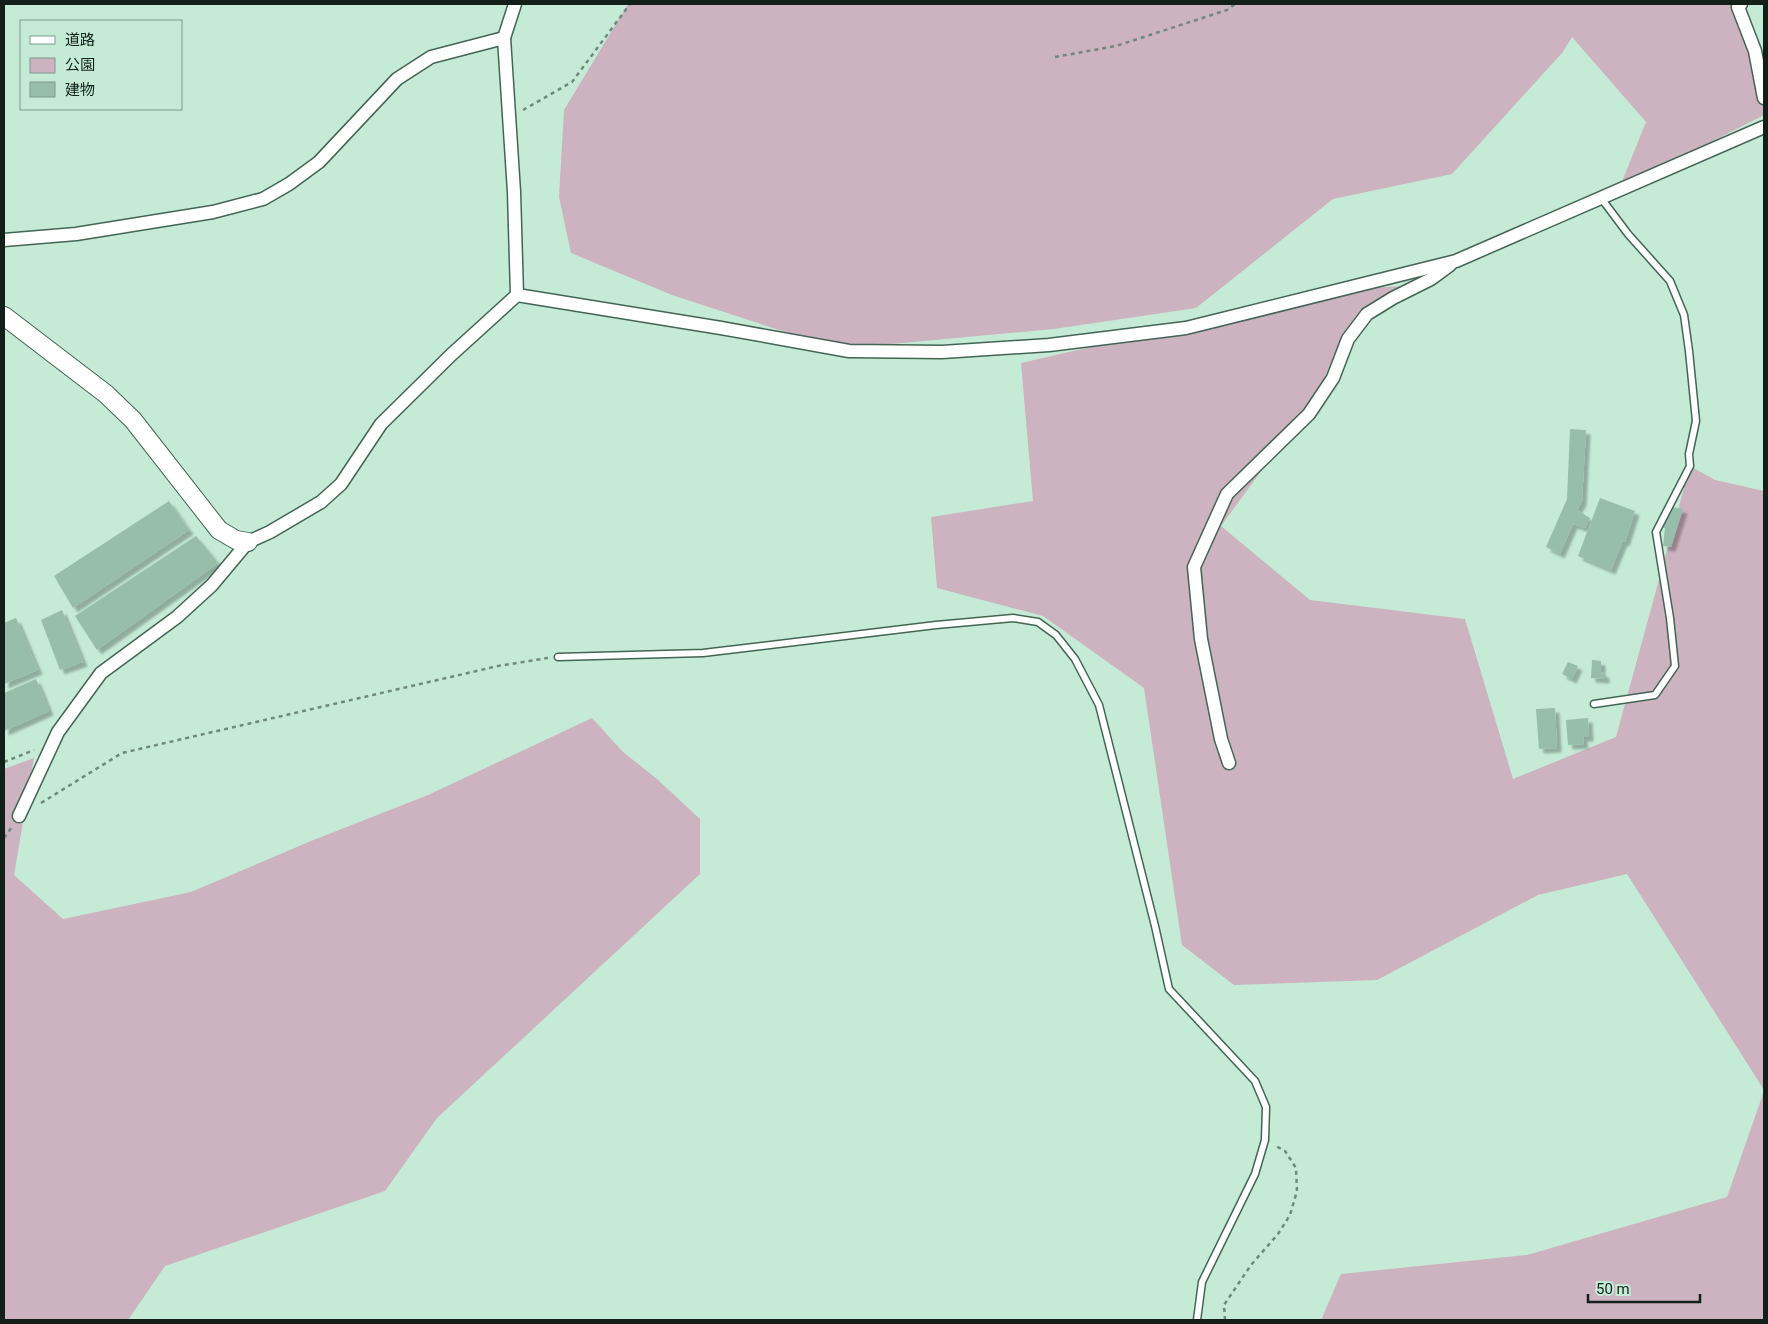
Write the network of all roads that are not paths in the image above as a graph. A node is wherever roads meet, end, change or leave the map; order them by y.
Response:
1 (515, 4) edge
2 (1741, 4) edge
3 (504, 38) junction
4 (1764, 98) edge
5 (1764, 127) edge
6 (1600, 197) junction
7 (4, 240) edge
8 (1456, 261) junction
9 (517, 294) junction
10 (4, 316) edge
11 (248, 542) junction
12 (558, 657) road end
13 (1594, 704) dead end
14 (1228, 763) dead end
15 (19, 816) road end
16 (1197, 1320) edge

1 - 3 street
2 - 4 street
3 - 7 street
3 - 9 street
5 - 6 street
6 - 8 street
6 - 13 lane
8 - 9 street
8 - 14 street
9 - 11 street
10 - 11 street
11 - 15 street
12 - 16 lane

